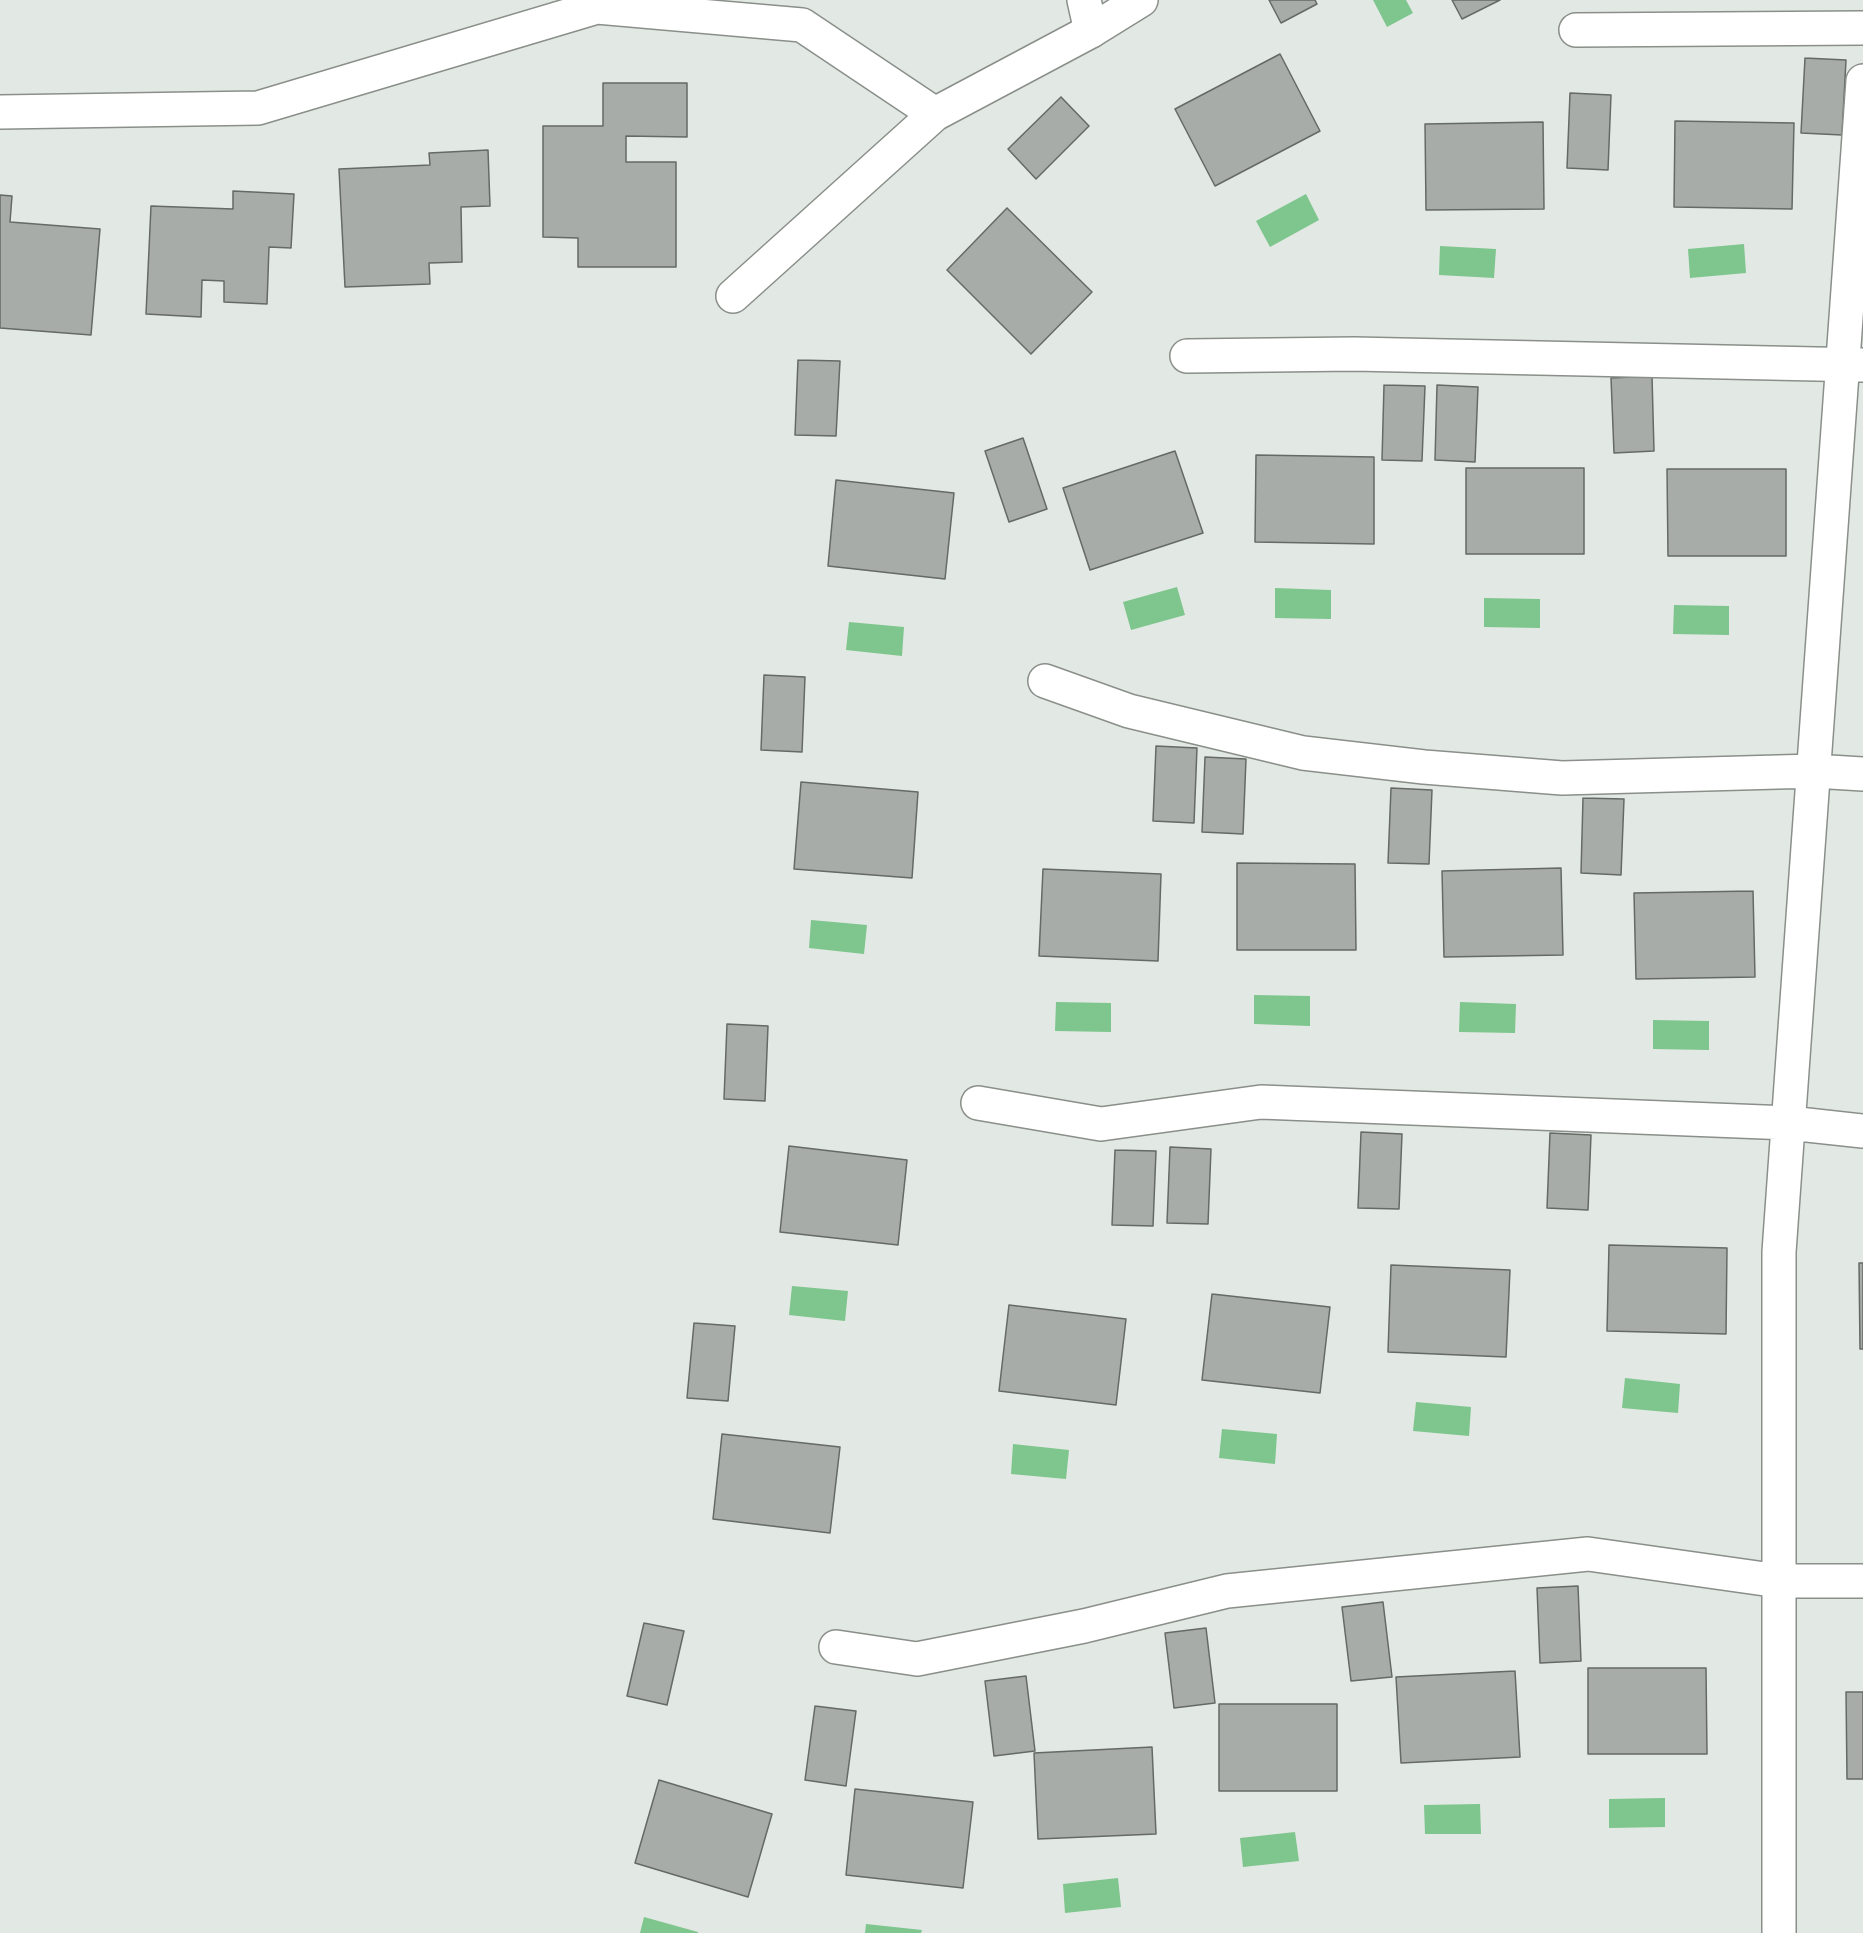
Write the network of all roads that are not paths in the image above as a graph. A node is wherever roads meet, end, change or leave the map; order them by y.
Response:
1 (1084, 0) edge
2 (1141, 0) edge
3 (1863, 28) edge
4 (1576, 30) dead end
5 (1091, 32) junction
6 (1863, 81) edge
7 (0, 112) edge
8 (935, 114) junction
9 (733, 296) dead end
10 (1187, 356) dead end
11 (1853, 365) edge
12 (1045, 681) dead end
13 (1814, 771) junction
14 (1863, 774) edge
15 (978, 1103) dead end
16 (1789, 1123) junction
17 (1863, 1131) edge
18 (1779, 1581) junction
19 (1863, 1581) edge
20 (836, 1647) dead end
21 (1779, 1933) edge

1 - 5 street
2 - 5 street
3 - 4 street
5 - 8 street
6 - 11 street
7 - 8 street
8 - 9 street
10 - 11 street
11 - 13 street
12 - 13 street
13 - 14 street
13 - 16 street
15 - 16 street
16 - 17 street
16 - 18 street
18 - 19 street
18 - 20 street
18 - 21 street

